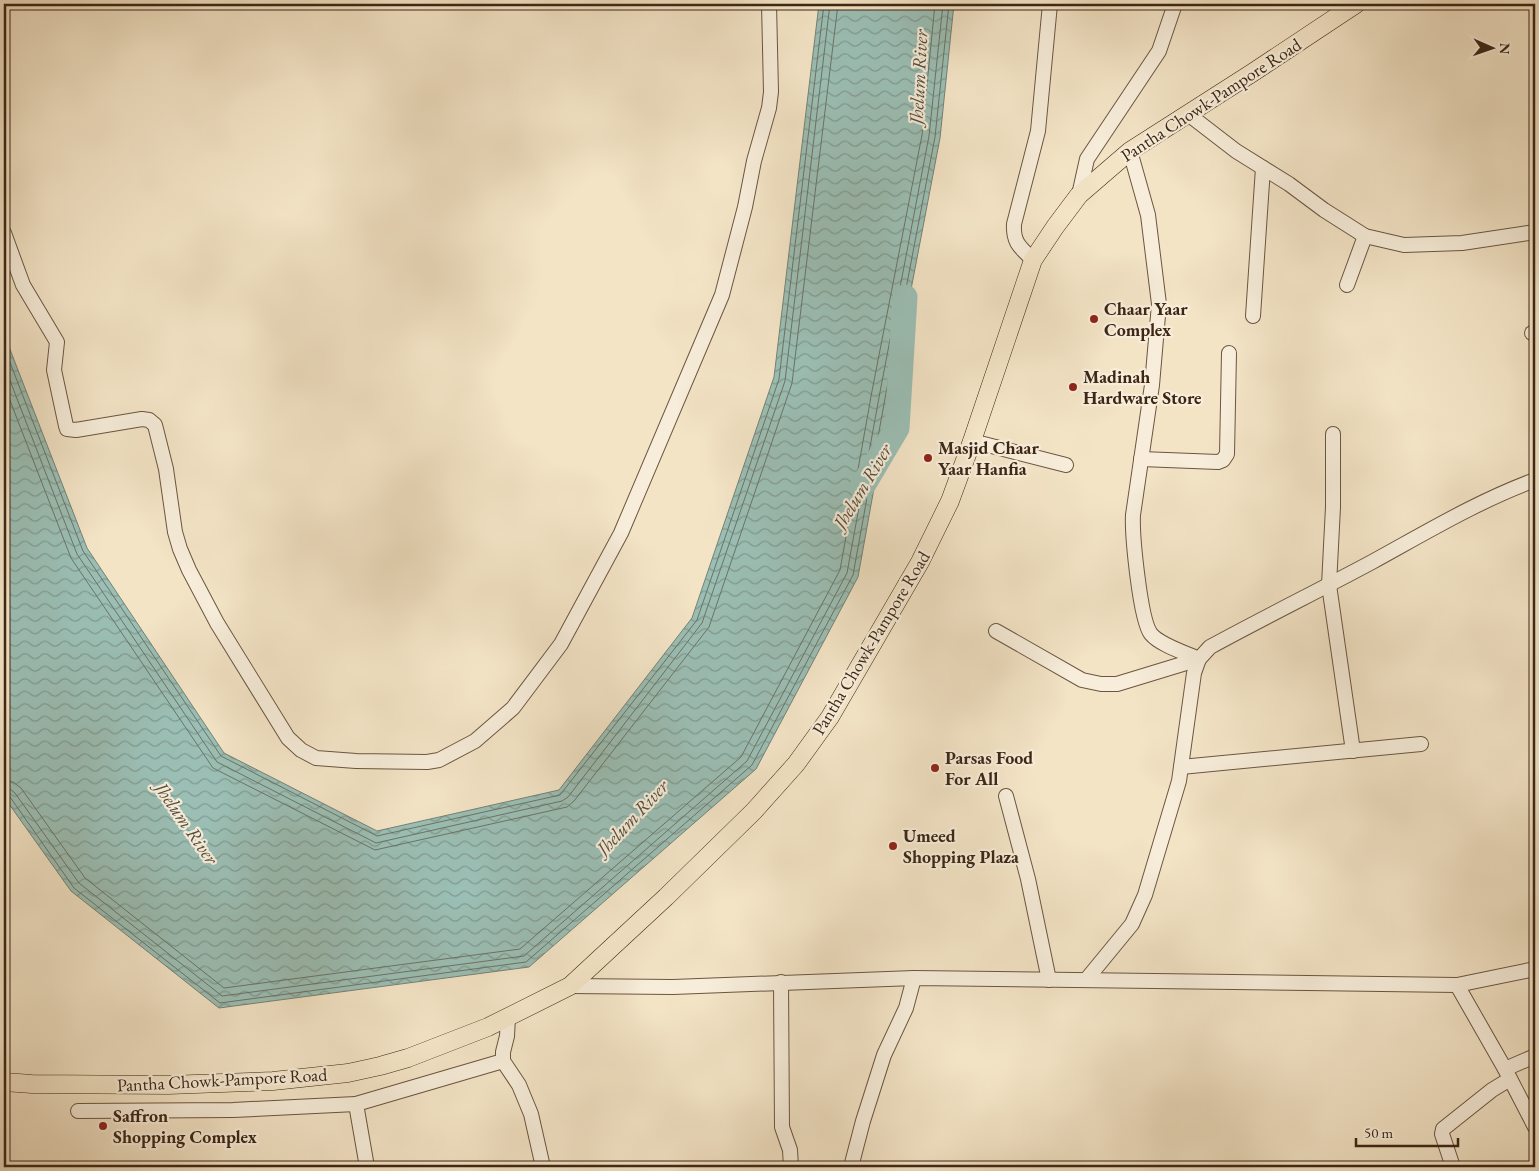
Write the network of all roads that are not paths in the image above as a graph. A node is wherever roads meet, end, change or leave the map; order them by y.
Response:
1 (770, 4) edge
2 (1050, 4) edge
3 (1174, 4) edge
4 (1356, 4) edge
5 (1188, 114) junction
6 (1130, 151) junction
7 (1263, 168) junction
8 (1079, 195) junction
9 (1535, 232) edge
10 (4, 233) edge
11 (1365, 236) junction
12 (1033, 260) junction
13 (1347, 285) dead end
14 (1253, 316) dead end
15 (1229, 353) dead end
16 (1333, 434) dead end
17 (972, 441) junction
18 (1141, 459) junction
19 (1066, 465) dead end
20 (1535, 480) edge
21 (1329, 585) junction
22 (996, 631) dead end
23 (1199, 659) junction
24 (1421, 744) dead end
25 (1353, 751) junction
26 (1180, 767) junction
27 (1006, 796) dead end
28 (1535, 969) edge
29 (914, 978) junction
30 (1050, 980) junction
31 (1086, 980) junction
32 (781, 982) junction
33 (1456, 985) junction
34 (570, 986) junction
35 (508, 1018) junction
36 (1535, 1056) edge
37 (503, 1061) junction
38 (1508, 1074) junction
39 (4, 1082) edge
40 (356, 1104) junction
41 (78, 1112) dead end
42 (1535, 1127) edge
43 (367, 1167) edge
44 (543, 1167) edge
45 (791, 1167) edge
46 (851, 1167) edge
47 (1453, 1167) edge

1 - 10 street
2 - 12 street
3 - 8 street
4 - 5 main road, Pantha Chowk-Pampore Road
5 - 6 main road, Pantha Chowk-Pampore Road
5 - 7 street
6 - 8 main road, Pantha Chowk-Pampore Road
6 - 18 street
7 - 11 street
7 - 14 street
8 - 12 main road, Pantha Chowk-Pampore Road
9 - 11 street
11 - 13 street
12 - 17 main road, Pantha Chowk-Pampore Road
15 - 18 street
16 - 21 street
17 - 19 street
17 - 34 main road, Pantha Chowk-Pampore Road
18 - 23 street
20 - 21 street
21 - 23 street
21 - 25 street
22 - 23 street
23 - 26 street
24 - 25 street
25 - 26 street
26 - 31 street
27 - 30 street
28 - 33 street
29 - 30 street
29 - 32 street
29 - 46 street
30 - 31 street
31 - 33 street
32 - 34 street
32 - 45 street
33 - 38 street
34 - 35 main road, Pantha Chowk-Pampore Road
35 - 37 street
35 - 39 main road, Pantha Chowk-Pampore Road
36 - 38 street
37 - 40 street
37 - 44 street
38 - 42 street
38 - 47 street
40 - 41 street
40 - 43 street

